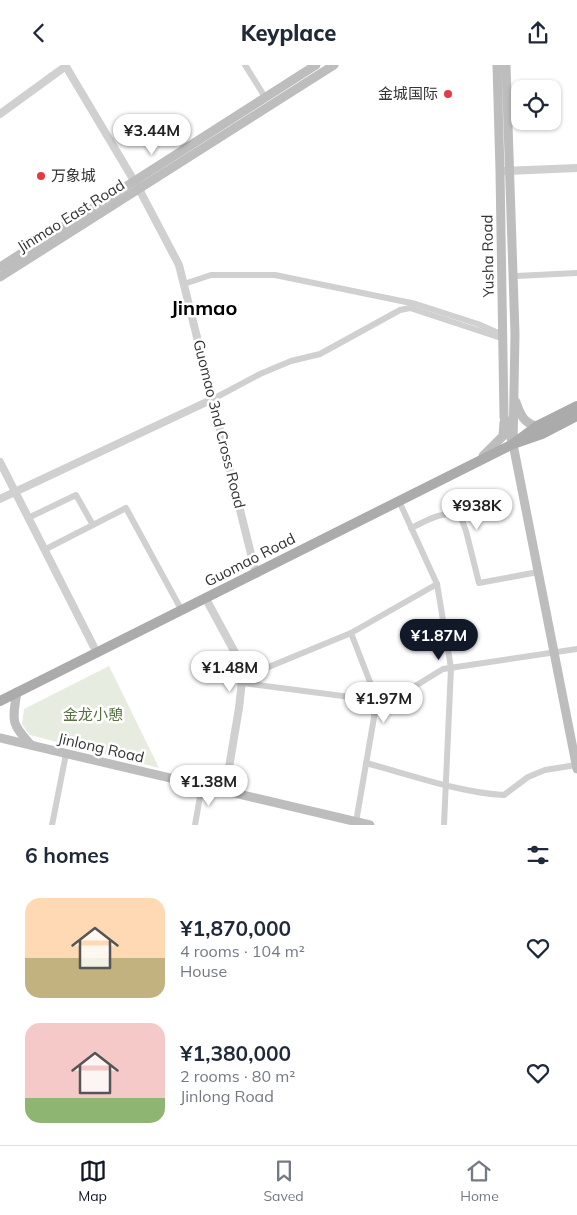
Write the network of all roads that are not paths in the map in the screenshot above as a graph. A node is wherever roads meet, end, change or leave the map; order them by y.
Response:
1 (66, 65) edge
2 (245, 65) edge
3 (316, 65) edge
4 (334, 65) edge
5 (497, 65) edge
6 (506, 65) edge
7 (266, 97) junction
8 (0, 114) edge
9 (577, 168) edge
10 (505, 171) junction
11 (137, 185) junction
12 (0, 267) edge
13 (577, 273) edge
14 (516, 276) dead end
15 (0, 277) edge
16 (184, 284) junction
17 (503, 337) junction
18 (514, 396) junction
19 (213, 399) junction
20 (577, 406) edge
21 (577, 416) edge
22 (504, 417) junction
23 (540, 430) junction
24 (513, 444) junction
25 (0, 462) edge
26 (475, 463) junction
27 (517, 463) junction
28 (15, 491) junction
29 (0, 499) edge
30 (399, 501) junction
31 (28, 518) junction
32 (93, 525) junction
33 (411, 528) junction
34 (44, 550) junction
35 (538, 572) junction
36 (256, 573) junction
37 (437, 584) junction
38 (206, 599) junction
39 (182, 611) junction
40 (350, 633) junction
41 (577, 649) edge
42 (97, 653) junction
43 (554, 653) junction
44 (451, 668) junction
45 (243, 680) junction
46 (17, 692) junction
47 (377, 700) junction
48 (0, 701) edge
49 (0, 738) edge
50 (31, 745) junction
51 (66, 754) junction
52 (366, 763) junction
53 (576, 767) edge
54 (202, 785) junction
55 (446, 785) junction
56 (224, 791) junction
57 (356, 822) junction
58 (52, 825) edge
59 (195, 825) edge
60 (370, 825) edge
61 (444, 825) edge

1 - 8 street
1 - 11 street, Guomao 3nd Cross Road
2 - 7 street
3 - 7 main road, Jinmao East Road
4 - 11 main road, Jinmao East Road
5 - 10 main road, Yusha Road
6 - 10 main road, Yusha Road
7 - 11 main road, Jinmao East Road
9 - 10 street
10 - 17 main road, Yusha Road
10 - 18 main road, Yusha Road
11 - 12 main road, Jinmao East Road
11 - 15 main road, Jinmao East Road
11 - 16 street, Guomao 3nd Cross Road
13 - 14 street
16 - 17 street
16 - 19 street, Guomao 3nd Cross Road
17 - 19 street
17 - 22 main road, Yusha Road
18 - 23 main road
18 - 24 main road, Yusha Road
19 - 28 street
19 - 36 street, Guomao 3nd Cross Road
20 - 23 main road, Guomao Road
21 - 23 main road, Guomao Road
22 - 24 main road, Yusha Road
22 - 26 main road
23 - 24 main road, Guomao Road
23 - 27 main road
24 - 26 main road, Guomao Road
24 - 27 main road, Yusha Road
25 - 28 street
26 - 30 main road, Guomao Road
27 - 35 main road, Yusha Road
28 - 29 street
28 - 31 street
30 - 33 street
30 - 36 main road, Guomao Road
31 - 32 street
31 - 34 street
32 - 34 street
32 - 39 street
33 - 35 street
33 - 37 street
34 - 42 street
35 - 43 main road, Yusha Road
36 - 38 main road, Guomao Road
37 - 40 street
37 - 44 street
38 - 39 main road, Guomao Road
38 - 45 street
39 - 42 main road, Guomao Road
40 - 45 street
40 - 47 street
41 - 43 street
42 - 46 main road, Guomao Road
43 - 44 street
43 - 53 main road, Yusha Road
44 - 47 street
44 - 55 street
45 - 47 street
45 - 56 street
46 - 48 main road, Guomao Road
46 - 50 main road
47 - 52 street
49 - 50 main road, Jinlong Road
50 - 51 main road, Jinlong Road
51 - 54 main road, Jinlong Road
51 - 58 street
52 - 55 street
52 - 57 street
53 - 55 street
54 - 56 main road, Jinlong Road
54 - 59 street
55 - 61 street
56 - 57 main road, Jinlong Road
57 - 60 main road, Jinlong Road

